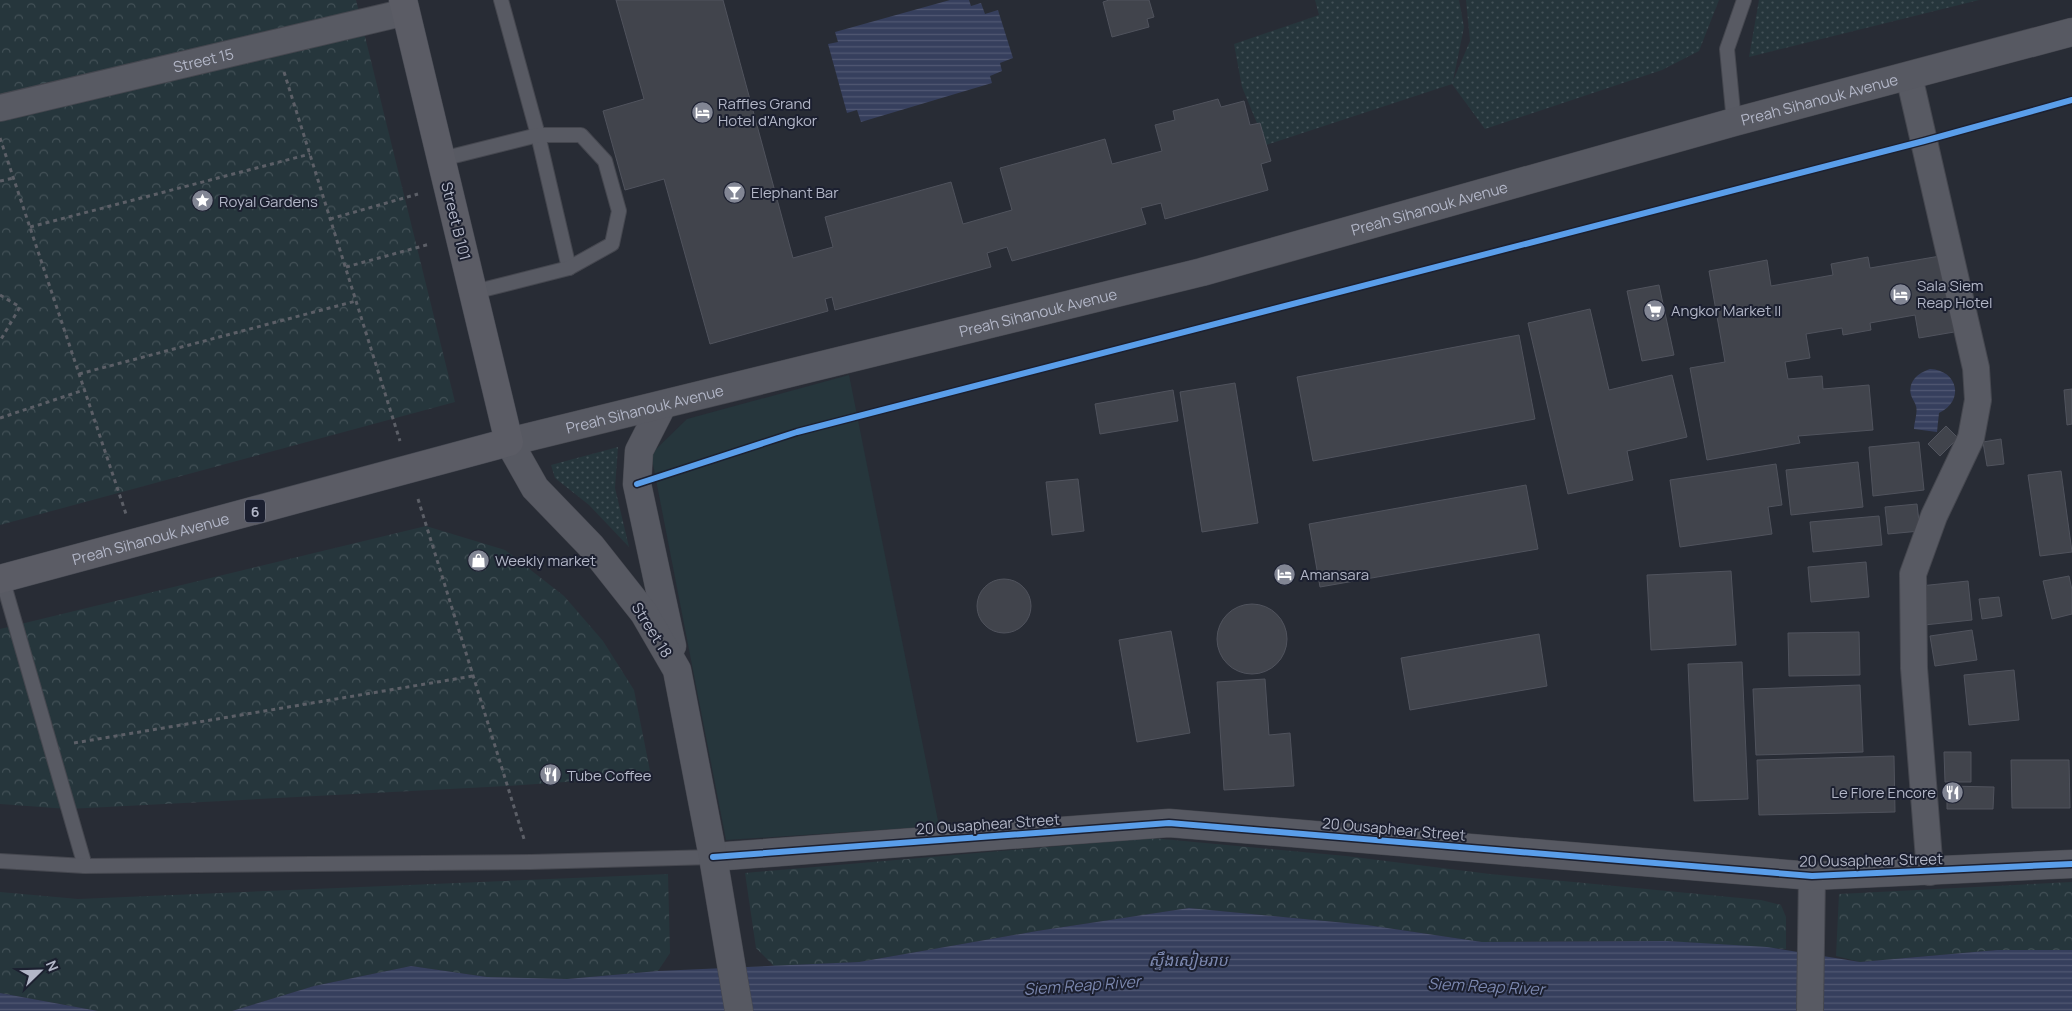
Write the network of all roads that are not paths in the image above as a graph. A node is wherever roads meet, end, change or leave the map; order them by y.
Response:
1 (501, 0) edge
2 (1744, 0) edge
3 (405, 6) edge
4 (2072, 32) edge
5 (1909, 76) junction
6 (0, 108) edge
7 (1734, 122) junction
8 (538, 135) junction
9 (442, 158) junction
10 (569, 268) junction
11 (474, 292) junction
12 (662, 406) junction
13 (510, 442) junction
14 (1, 578) edge
15 (677, 670) junction
16 (713, 857) junction
17 (0, 862) edge
18 (2072, 864) edge
19 (85, 866) junction
20 (1930, 872) junction
21 (1812, 876) junction
22 (739, 1011) edge
23 (1810, 1011) edge

1 - 8 lane
2 - 7 lane
3 - 6 street, Street 15
3 - 9 main road, Street B 101
4 - 5 street, Preah Sihanouk Avenue
5 - 7 street, Preah Sihanouk Avenue
5 - 20 street
7 - 12 street, Preah Sihanouk Avenue
8 - 9 lane
8 - 10 lane
8 - 10 lane
9 - 11 main road, Street B 101
10 - 11 lane
11 - 13 main road, Street B 101
12 - 13 street, Preah Sihanouk Avenue
12 - 15 street
13 - 14 main road, Preah Sihanouk Avenue / 6
13 - 15 street, Street 18
14 - 19 lane
15 - 16 street, Street 18
16 - 19 lane
16 - 21 street, 20 Ousaphear Street
16 - 22 street, Street 18
17 - 19 lane
18 - 20 street, 20 Ousaphear Street
20 - 21 street, 20 Ousaphear Street
21 - 23 street

